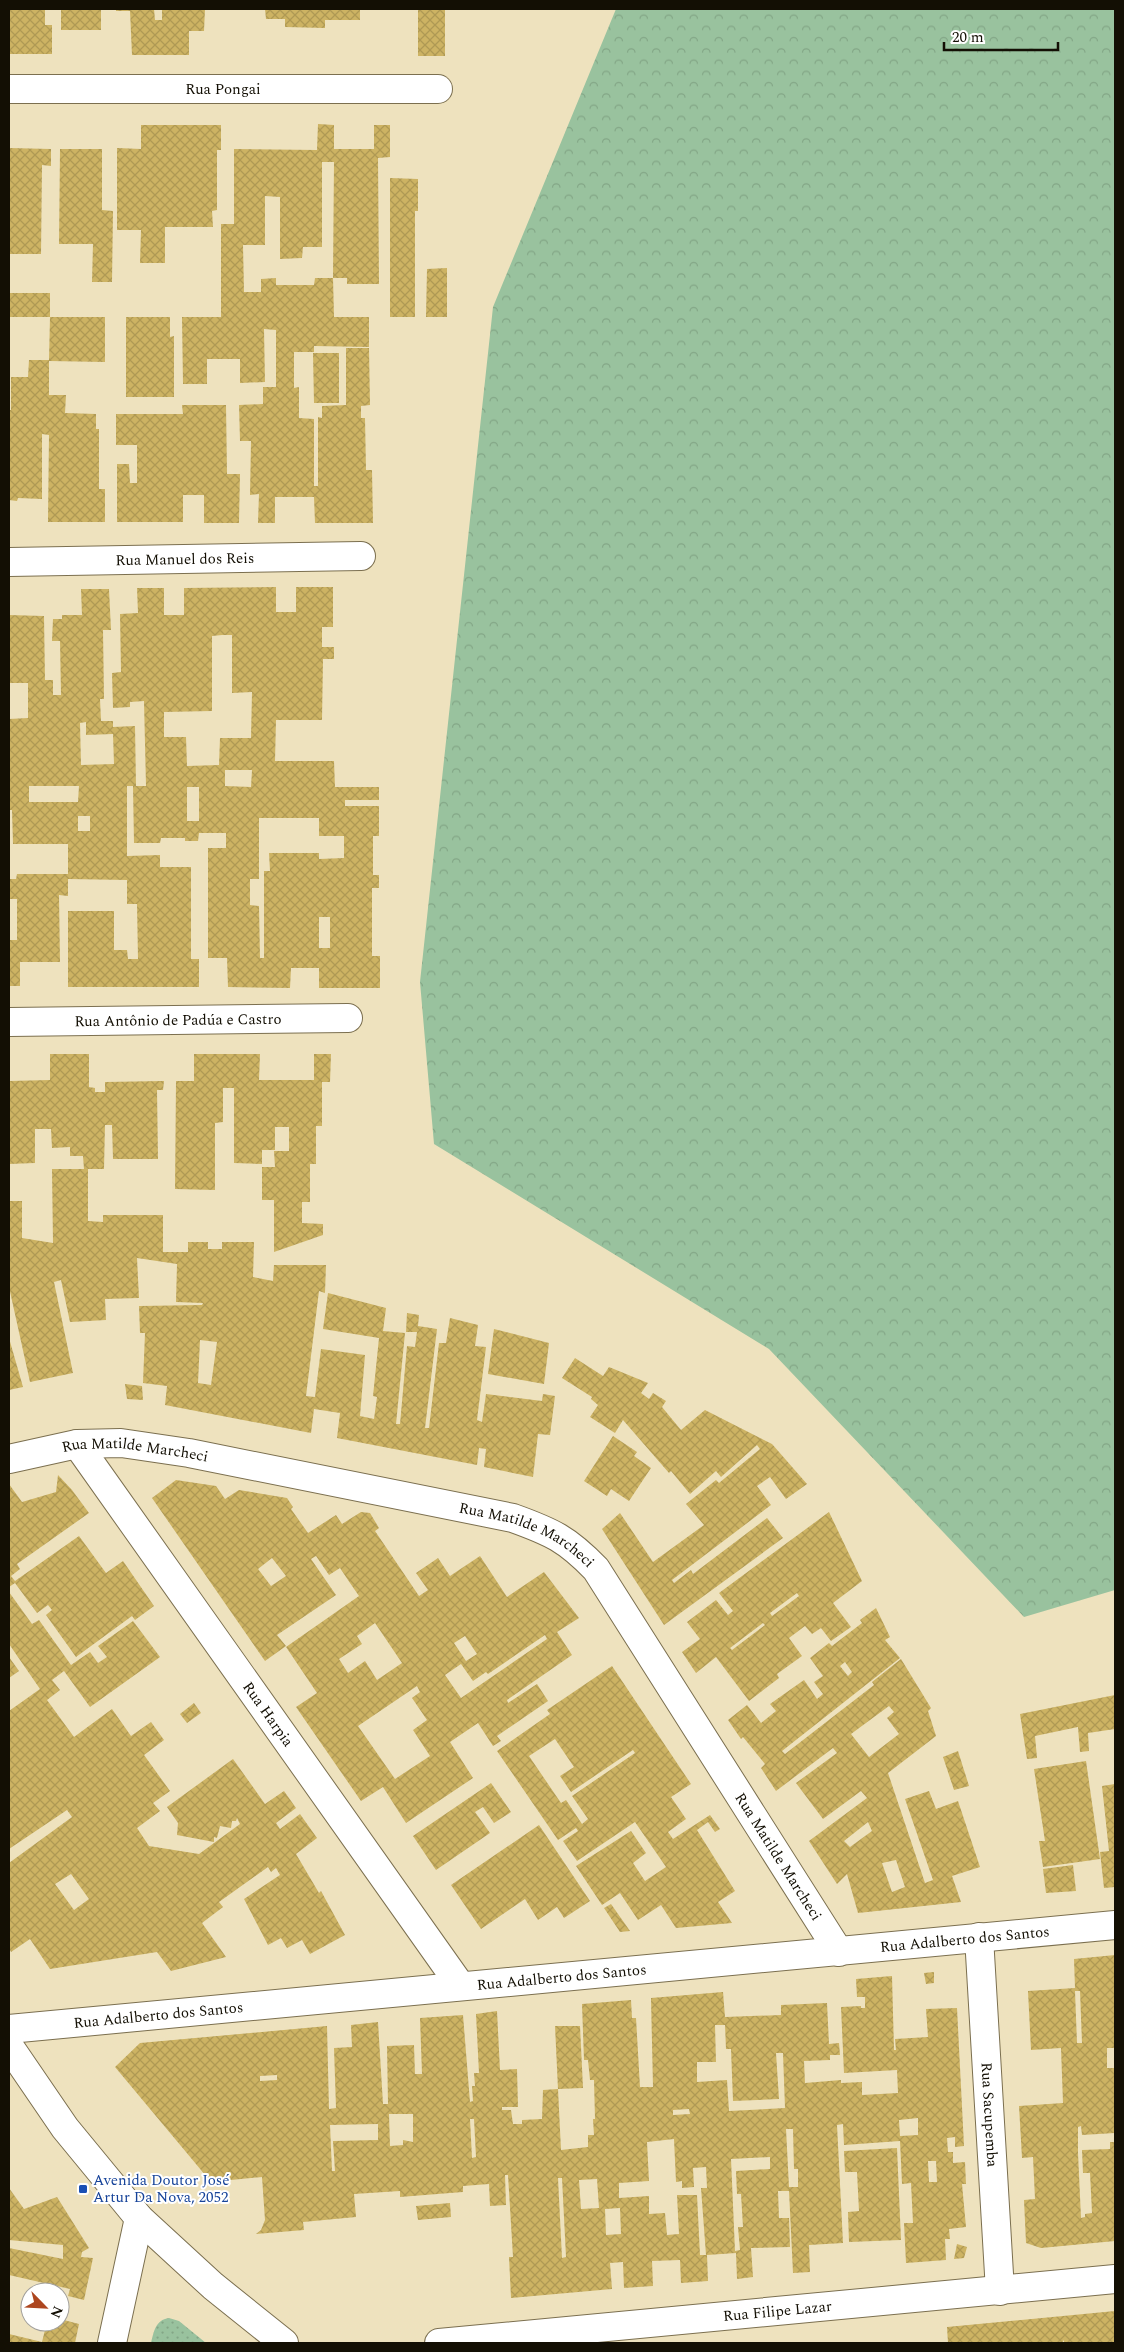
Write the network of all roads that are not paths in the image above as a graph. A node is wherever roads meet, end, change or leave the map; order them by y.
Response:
1 (9, 89) edge
2 (438, 89) dead end
3 (361, 556) dead end
4 (9, 562) edge
5 (348, 1018) dead end
6 (9, 1022) edge
7 (77, 1444) junction
8 (9, 1459) edge
9 (1115, 1925) edge
10 (979, 1937) junction
11 (839, 1952) junction
12 (460, 1985) junction
13 (9, 2029) edge
14 (9, 2046) edge
15 (139, 2218) junction
16 (1115, 2279) edge
17 (1000, 2291) junction
18 (112, 2343) edge
19 (284, 2343) edge
20 (439, 2343) edge

1 - 2 street, Rua Pongai
3 - 4 street, Rua Manuel dos Reis
5 - 6 street, Rua Antônio de Padúa e Castro
7 - 8 street, Rua Matilde Marcheci
7 - 11 street, Rua Matilde Marcheci
7 - 12 street, Rua Harpia
9 - 10 street, Rua Adalberto dos Santos
10 - 11 street, Rua Adalberto dos Santos
10 - 17 street, Rua Sacupemba
11 - 12 street, Rua Adalberto dos Santos
12 - 13 street, Rua Adalberto dos Santos
14 - 15 street
15 - 18 street
15 - 19 street
16 - 17 street, Rua Filipe Lazar
17 - 20 street, Rua Filipe Lazar

